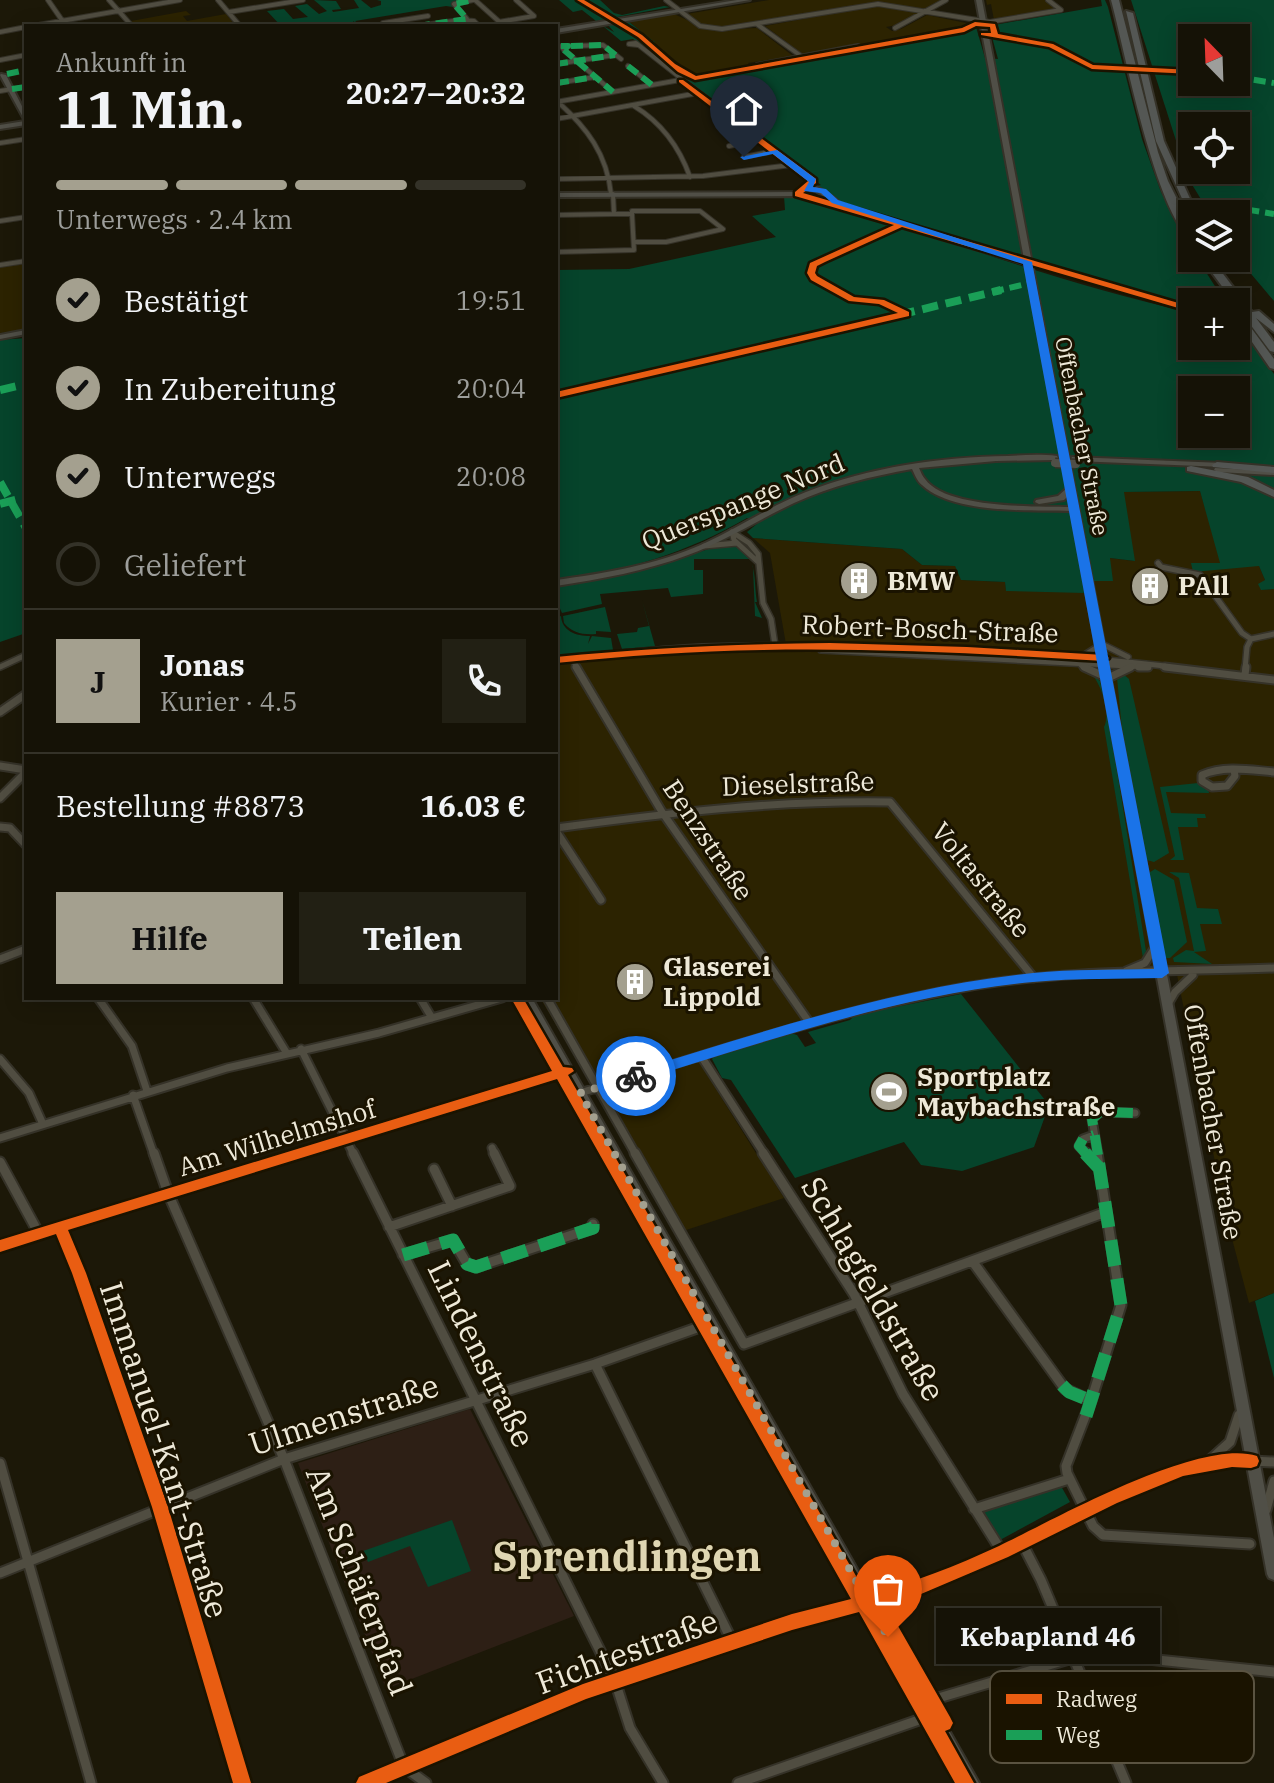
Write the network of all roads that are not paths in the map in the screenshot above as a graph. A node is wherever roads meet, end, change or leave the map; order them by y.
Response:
1 (48, 0) edge
2 (109, 0) edge
3 (180, 0) edge
4 (218, 0) edge
5 (301, 0) edge
6 (475, 0) edge
7 (516, 0) edge
8 (666, 0) edge
9 (729, 0) edge
10 (747, 0) edge
11 (946, 0) edge
12 (979, 0) edge
13 (1048, 0) edge
14 (1115, 0) edge
15 (1124, 0) edge
16 (678, 10) junction
17 (120, 11) junction
18 (229, 12) junction
19 (925, 12) junction
20 (981, 13) junction
21 (428, 16) dead end
22 (960, 19) junction
23 (461, 20) junction
24 (62, 21) junction
25 (45, 24) edge
26 (64, 24) edge
27 (130, 24) edge
28 (238, 24) edge
29 (387, 24) edge
30 (432, 24) edge
31 (477, 24) edge
32 (501, 24) edge
33 (757, 24) junction
34 (984, 25) junction
35 (24, 27) edge
36 (895, 28) dead end
37 (558, 30) edge
38 (0, 32) edge
39 (638, 45) dead end
40 (571, 46) dead end
41 (858, 46) dead end
42 (560, 48) edge
43 (24, 55) edge
44 (615, 55) junction
45 (801, 56) junction
46 (621, 59) dead end
47 (0, 60) edge
48 (576, 61) junction
49 (558, 64) edge
50 (757, 65) dead end
51 (628, 66) dead end
52 (1, 72) edge
53 (595, 77) junction
54 (680, 80) junction
55 (564, 82) dead end
56 (652, 85) junction
57 (11, 89) junction
58 (0, 91) edge
59 (613, 92) junction
60 (698, 93) junction
61 (558, 102) edge
62 (558, 103) edge
63 (634, 106) junction
64 (24, 107) edge
65 (574, 116) junction
66 (24, 118) edge
67 (558, 119) edge
68 (24, 123) edge
69 (0, 128) edge
70 (24, 139) edge
71 (759, 140) junction
72 (0, 143) edge
73 (774, 151) junction
74 (791, 165) junction
75 (690, 177) junction
76 (610, 178) junction
77 (558, 179) edge
78 (807, 189) junction
79 (612, 194) junction
80 (798, 194) junction
81 (558, 195) edge
82 (829, 196) junction
83 (820, 199) junction
84 (1187, 200) edge
85 (844, 205) junction
86 (1178, 210) edge
87 (614, 214) junction
88 (632, 214) junction
89 (558, 215) edge
90 (24, 217) edge
91 (0, 221) edge
92 (634, 242) junction
93 (558, 252) edge
94 (1027, 257) junction
95 (24, 261) edge
96 (0, 265) edge
97 (1228, 272) edge
98 (1256, 313) junction
99 (1250, 321) edge
100 (1274, 329) edge
101 (1250, 330) edge
102 (24, 332) edge
103 (1274, 336) edge
104 (0, 337) edge
105 (1274, 349) edge
106 (1274, 366) edge
107 (1055, 460) junction
108 (1076, 461) junction
109 (944, 464) junction
110 (1217, 465) joint
111 (915, 467) junction
112 (1191, 469) junction
113 (1274, 471) edge
114 (888, 472) junction
115 (923, 478) junction
116 (1069, 490) junction
117 (1274, 494) edge
118 (1037, 502) junction
119 (1073, 509) junction
120 (732, 532) junction
121 (737, 543) junction
122 (703, 546) junction
123 (1158, 563) dead end
124 (760, 568) junction
125 (558, 583) edge
126 (1274, 634) edge
127 (1251, 639) junction
128 (1102, 644) junction
129 (775, 645) junction
130 (24, 656) edge
131 (1082, 657) junction
132 (576, 658) junction
133 (558, 660) edge
134 (1105, 661) junction
135 (1074, 662) junction
136 (1135, 663) junction
137 (0, 667) edge
138 (1245, 675) junction
139 (1108, 678) junction
140 (1274, 680) edge
141 (24, 695) edge
142 (0, 712) edge
143 (0, 766) edge
144 (1234, 770) junction
145 (24, 771) edge
146 (1274, 772) edge
147 (24, 773) edge
148 (0, 798) edge
149 (897, 809) joint
150 (662, 812) junction
151 (0, 827) edge
152 (558, 829) edge
153 (558, 832) edge
154 (24, 843) edge
155 (601, 900) dead end
156 (1157, 944) junction
157 (24, 950) edge
158 (0, 959) edge
159 (1274, 968) edge
160 (1162, 973) junction
161 (1195, 973) junction
162 (1108, 974) junction
163 (1034, 978) junction
164 (99, 1000) edge
165 (254, 1000) edge
166 (421, 1000) edge
167 (495, 1000) edge
168 (528, 1000) edge
169 (548, 1000) edge
170 (1168, 1005) junction
171 (432, 1018) junction
172 (809, 1022) junction
173 (301, 1049) junction
174 (286, 1052) junction
175 (701, 1056) junction
176 (0, 1059) edge
177 (567, 1071) junction
178 (599, 1087) junction
179 (147, 1091) junction
180 (580, 1093) junction
181 (133, 1095) junction
182 (1135, 1113) dead end
183 (42, 1122) junction
184 (1094, 1135) junction
185 (0, 1138) edge
186 (344, 1141) junction
187 (492, 1148) dead end
188 (0, 1162) edge
189 (1099, 1168) junction
190 (434, 1169) dead end
191 (168, 1193) junction
192 (452, 1206) junction
193 (1106, 1212) junction
194 (593, 1224) dead end
195 (60, 1227) junction
196 (389, 1227) junction
197 (39, 1234) junction
198 (0, 1246) edge
199 (403, 1255) junction
200 (973, 1262) junction
201 (857, 1304) junction
202 (711, 1323) junction
203 (595, 1364) junction
204 (476, 1400) junction
205 (1091, 1401) junction
206 (1241, 1405) junction
207 (284, 1459) junction
208 (1251, 1461) junction
209 (1274, 1462) edge
210 (0, 1463) edge
211 (1196, 1466) junction
212 (1069, 1479) junction
213 (1274, 1481) edge
214 (160, 1507) junction
215 (974, 1509) junction
216 (1084, 1510) junction
217 (1264, 1521) junction
218 (1022, 1543) junction
219 (1250, 1544) dead end
220 (1002, 1552) junction
221 (29, 1560) junction
222 (0, 1573) edge
223 (1274, 1574) edge
224 (867, 1603) junction
225 (732, 1641) junction
226 (1074, 1659) junction
227 (1038, 1671) edge
228 (1079, 1671) edge
229 (1274, 1672) edge
230 (615, 1681) junction
231 (990, 1687) edge
232 (929, 1708) junction
233 (1118, 1763) edge
234 (404, 1767) junction
235 (91, 1783) edge
236 (242, 1783) edge
237 (365, 1783) edge
238 (426, 1783) edge
239 (663, 1783) edge
240 (738, 1783) edge
241 (972, 1783) edge
242 (1126, 1783) edge

1 - 24 street
2 - 17 street
3 - 17 street
4 - 18 street
5 - 18 street
6 - 23 street
6 - 32 street
7 - 32 street
8 - 16 street
9 - 16 main road
10 - 16 main road
11 - 19 street
12 - 20 main road, Offenbacher Straße
13 - 34 street
14 - 86 highway
15 - 84 highway
16 - 33 street
16 - 37 main road
17 - 24 street
17 - 27 street
18 - 28 street
19 - 22 street
19 - 33 street
19 - 36 street
20 - 22 street
20 - 34 main road, Offenbacher Straße
21 - 29 street
22 - 34 street
23 - 30 street
23 - 31 street
24 - 25 street
24 - 26 street
33 - 45 street
34 - 94 main road, Offenbacher Straße
35 - 38 street
39 - 54 street
40 - 44 street
41 - 45 street
42 - 48 street
43 - 47 street
44 - 46 street
44 - 48 street
45 - 50 street
48 - 49 street
48 - 53 street
51 - 56 street
52 - 57 main road
53 - 55 street
53 - 59 street
54 - 56 street
54 - 60 street
56 - 59 street
57 - 58 street
57 - 64 main road
57 - 66 main road
59 - 61 street
60 - 63 street
60 - 71 street
62 - 65 street
63 - 65 street
63 - 75 street
65 - 67 street
65 - 76 street
68 - 69 main road
70 - 72 street
71 - 73 street
71 - 73 street
73 - 74 street
74 - 75 street
74 - 78 street
75 - 76 street
76 - 77 street
76 - 79 street
78 - 80 main road
78 - 82 main road
79 - 80 main road
79 - 81 main road
79 - 87 street
80 - 83 main road
82 - 83 main road
82 - 85 main road
83 - 85 main road
85 - 94 main road
87 - 88 street
87 - 89 street
88 - 92 street
88 - 92 street
90 - 91 street
92 - 93 street
94 - 116 main road, Offenbacher Straße
95 - 96 street
97 - 98 highway
98 - 100 highway
98 - 103 highway
99 - 105 highway
101 - 106 highway
102 - 104 main road
107 - 108 main road, bridge
107 - 109 main road
107 - 111 main road, Querspange Nord
108 - 110 main road
108 - 112 main road
109 - 111 main road
109 - 115 main road
110 - 113 highway
111 - 114 main road, Querspange Nord
111 - 115 main road
112 - 113 main road
112 - 117 highway
114 - 115 main road
114 - 120 main road, Querspange Nord
115 - 118 main road
115 - 119 main road
116 - 118 main road
116 - 119 main road, Offenbacher Straße
118 - 119 main road
119 - 128 main road, Offenbacher Straße
120 - 121 street
120 - 122 main road, Querspange Nord
120 - 124 street
121 - 122 street
121 - 124 street
122 - 125 main road, Querspange Nord
123 - 127 street
124 - 129 street
126 - 127 street
127 - 138 street
128 - 131 street, Robert-Bosch-Straße
128 - 134 main road, Offenbacher Straße
128 - 136 street
129 - 131 street, Robert-Bosch-Straße
129 - 132 street, Robert-Bosch-Straße
129 - 135 street, Robert-Bosch-Straße
130 - 137 street
131 - 134 street, Robert-Bosch-Straße
132 - 133 street, Robert-Bosch-Straße
132 - 150 street, Benzstraße
134 - 135 street, Robert-Bosch-Straße
134 - 136 street
134 - 139 main road, Offenbacher Straße
135 - 139 street
136 - 138 street
136 - 139 street
138 - 140 street
139 - 156 main road, Offenbacher Straße
141 - 142 street
143 - 145 street
144 - 144 street
144 - 146 street
147 - 148 street
149 - 150 street, Dieselstraße
149 - 163 street, Voltastraße
150 - 152 street, Dieselstraße
150 - 172 street, Benzstraße
151 - 154 street
153 - 155 street
156 - 160 main road, Offenbacher Straße
156 - 162 street
157 - 158 street
159 - 161 street
160 - 161 street
160 - 162 street
160 - 170 main road, Offenbacher Straße
161 - 170 street
162 - 163 street
163 - 172 street
164 - 179 street
165 - 174 street
166 - 171 street
167 - 171 street
168 - 177 main road
169 - 178 street
170 - 206 main road, Offenbacher Straße
171 - 173 street
172 - 175 street
173 - 174 street
173 - 186 street, Lindenstraße
174 - 179 street
175 - 178 street
175 - 201 street, Schlagfeldstraße
176 - 183 street
177 - 180 main road
177 - 186 street, Am Wilhelmshof
178 - 180 street
178 - 201 street
179 - 181 street
180 - 202 main road
181 - 183 street
181 - 191 street, Am Schäferpfad
182 - 184 street
183 - 185 street
184 - 189 street
184 - 189 street
186 - 191 street, Am Wilhelmshof
186 - 196 street, Lindenstraße
187 - 192 street
188 - 197 street
189 - 193 street
190 - 192 street
191 - 195 street, Am Wilhelmshof
191 - 207 street, Am Schäferpfad
192 - 196 street
193 - 200 street
193 - 205 street
194 - 199 street
195 - 197 street, Am Wilhelmshof
195 - 214 street, Immanuel-Kant-Straße
196 - 199 street, Lindenstraße
197 - 198 street, Am Wilhelmshof
199 - 204 street, Lindenstraße
200 - 201 street
200 - 205 street
201 - 215 street, Schlagfeldstraße
202 - 203 street, Ulmenstraße
202 - 224 main road
203 - 204 street, Ulmenstraße
203 - 225 street
204 - 207 street, Ulmenstraße
204 - 230 street, Lindenstraße
205 - 212 street
206 - 208 main road, Offenbacher Straße
206 - 211 street
207 - 214 street, Ulmenstraße
207 - 234 street, Am Schäferpfad
208 - 209 street
208 - 211 street
208 - 217 main road, Offenbacher Straße
210 - 221 street
211 - 216 street, Fichtestraße
212 - 215 street
212 - 216 street
213 - 217 street
214 - 221 street, Ulmenstraße
214 - 236 street, Immanuel-Kant-Straße
215 - 220 street, Schlagfeldstraße
216 - 218 street, Fichtestraße
216 - 219 street
217 - 223 main road, Offenbacher Straße
218 - 220 street, Fichtestraße
218 - 226 street
220 - 224 street, Fichtestraße
221 - 222 street, Ulmenstraße
221 - 235 street
224 - 225 street, Fichtestraße
224 - 232 main road
225 - 230 street, Fichtestraße
226 - 227 street
226 - 228 street
226 - 229 street
230 - 234 street, Fichtestraße
230 - 239 street, Lindenstraße
231 - 232 street
232 - 240 street
232 - 241 main road
233 - 242 street
234 - 237 street, Fichtestraße
234 - 238 street

